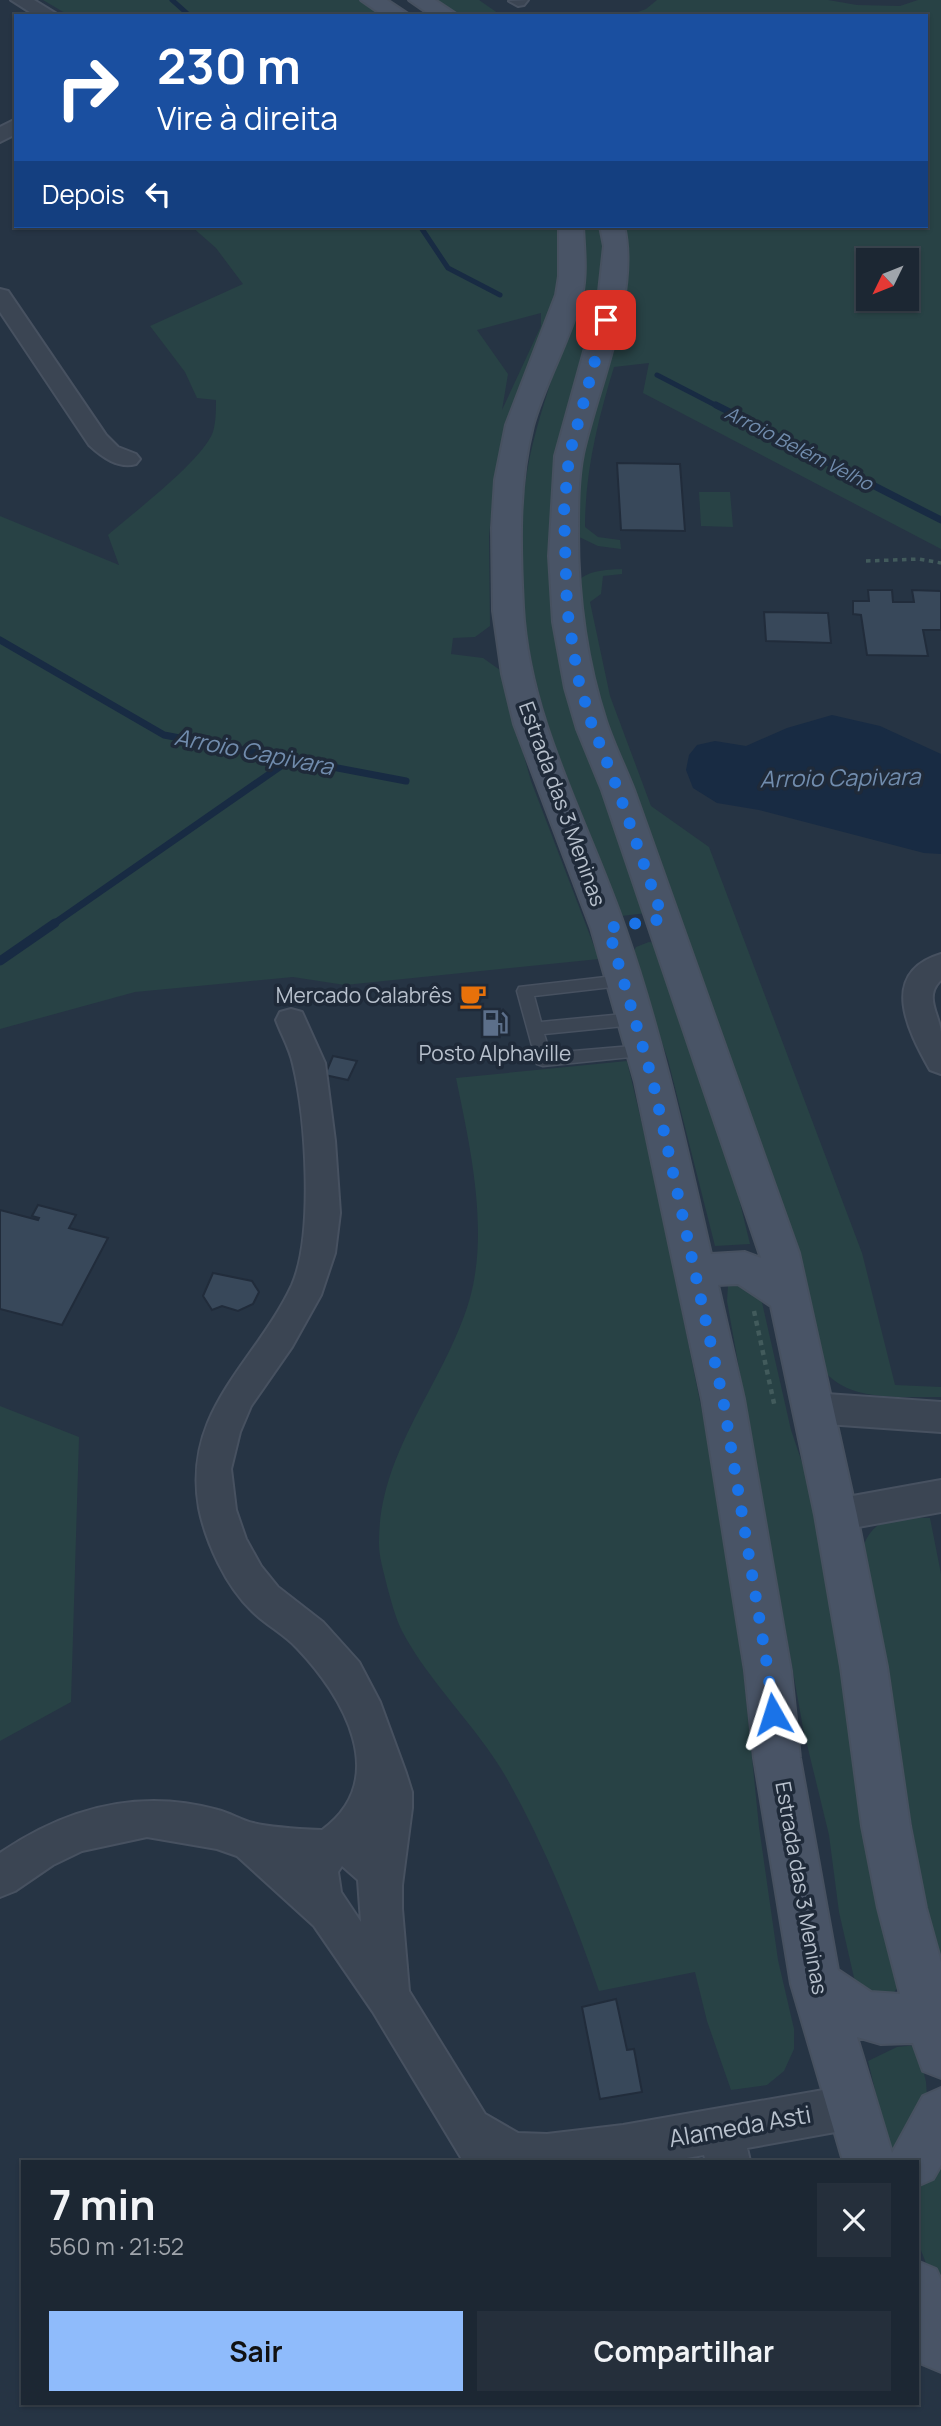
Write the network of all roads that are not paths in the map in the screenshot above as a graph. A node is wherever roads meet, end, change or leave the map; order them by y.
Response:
1 (20, 0) edge
2 (372, 0) edge
3 (420, 0) edge
4 (47, 14) edge
5 (396, 14) edge
6 (444, 14) edge
7 (571, 228) edge
8 (612, 228) edge
9 (0, 296) edge
10 (128, 459) dead end
11 (663, 919) junction
12 (608, 928) junction
13 (941, 965) edge
14 (623, 981) junction
15 (291, 1020) dead end
16 (535, 1029) junction
17 (639, 1035) junction
18 (941, 1062) edge
19 (694, 1271) junction
20 (788, 1297) junction
21 (812, 1408) junction
22 (941, 1417) edge
23 (941, 1496) edge
24 (836, 1515) junction
25 (378, 1756) junction
26 (251, 1842) junction
27 (328, 1850) junction
28 (0, 1877) edge
29 (381, 1885) junction
30 (330, 1913) junction
31 (816, 1984) junction
32 (388, 1997) junction
33 (936, 2034) edge
34 (852, 2107) junction
35 (941, 2114) edge
36 (477, 2145) edge
37 (723, 2146) edge
38 (869, 2160) edge
39 (916, 2160) edge
40 (919, 2293) edge
41 (941, 2345) edge

1 - 4 street
2 - 5 main road
3 - 6 main road
7 - 12 main road, Estrada das 3 Meninas
8 - 11 main road
9 - 10 street
11 - 12 main road
11 - 20 main road
12 - 14 main road, Estrada das 3 Meninas
13 - 18 street
14 - 16 lane
14 - 17 main road, Estrada das 3 Meninas
15 - 25 street
16 - 17 lane
16 - 17 lane
17 - 19 main road, Estrada das 3 Meninas
19 - 20 main road
19 - 31 main road, Estrada das 3 Meninas
20 - 21 main road
21 - 22 street
21 - 24 main road
23 - 24 street
24 - 33 main road
25 - 27 street
25 - 29 street
26 - 27 street
26 - 28 street
26 - 30 street
27 - 29 street
27 - 30 street
29 - 32 street
30 - 32 street, Alameda Asti
31 - 33 main road
31 - 34 main road, Estrada das 3 Meninas
32 - 36 street, Alameda Asti
34 - 37 street, Alameda Asti
34 - 38 main road, Estrada das 3 Meninas
35 - 39 main road
36 - 37 street, Alameda Asti
40 - 41 main road

